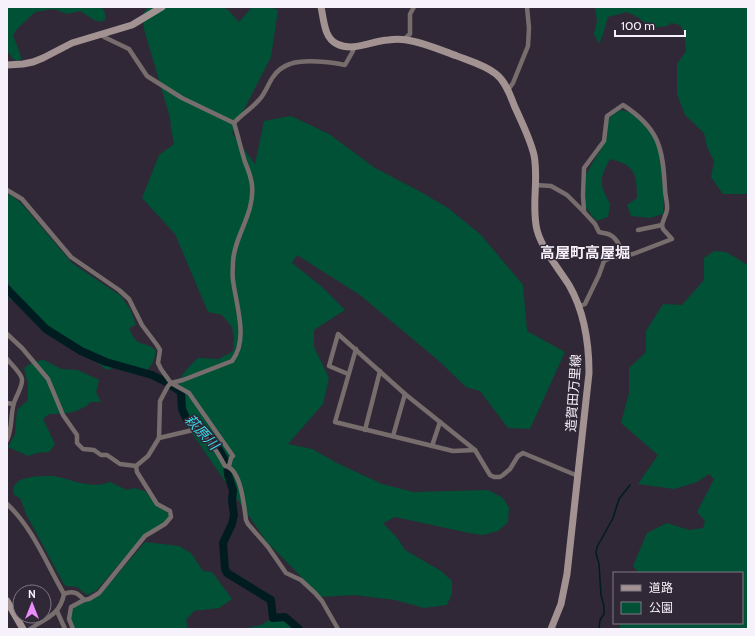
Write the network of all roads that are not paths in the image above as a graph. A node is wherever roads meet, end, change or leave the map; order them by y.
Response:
1 (162, 7) edge
2 (321, 7) edge
3 (414, 7) edge
4 (526, 7) edge
5 (101, 34) junction
6 (403, 40) junction
7 (352, 47) junction
8 (7, 65) edge
9 (508, 90) junction
10 (234, 123) junction
11 (535, 184) junction
12 (7, 190) edge
13 (584, 212) junction
14 (662, 225) junction
15 (638, 230) dead end
16 (623, 256) junction
17 (578, 306) junction
18 (7, 334) edge
19 (356, 349) junction
20 (7, 359) edge
21 (380, 371) junction
22 (348, 374) junction
23 (171, 382) junction
24 (405, 394) junction
25 (7, 403) edge
26 (13, 404) junction
27 (440, 422) junction
28 (365, 430) junction
29 (9, 432) edge
30 (393, 436) junction
31 (159, 438) junction
32 (7, 440) edge
33 (432, 446) junction
34 (475, 450) junction
35 (136, 466) junction
36 (227, 466) junction
37 (578, 476) junction
38 (7, 504) edge
39 (64, 594) junction
40 (84, 600) junction
41 (7, 601) edge
42 (57, 611) junction
43 (23, 629) edge
44 (30, 629) edge
45 (65, 629) edge
46 (73, 629) edge
47 (338, 629) edge
48 (551, 629) edge

1 - 5 main road
2 - 7 main road, 造賀田万里線
3 - 6 street
4 - 9 street
5 - 8 main road
5 - 10 street
6 - 7 main road, 造賀田万里線
6 - 9 main road, 造賀田万里線
7 - 10 street
9 - 11 main road, 造賀田万里線
10 - 23 street
11 - 13 street
11 - 17 main road, 造賀田万里線
12 - 23 street
13 - 14 street
13 - 16 street
14 - 15 street
14 - 16 street
16 - 17 street
17 - 37 main road, 造賀田万里線
18 - 35 street
19 - 21 street
19 - 22 street
19 - 22 street
20 - 26 street
21 - 24 street
21 - 28 street
22 - 28 street
23 - 31 street
23 - 36 street
24 - 27 street
24 - 30 street
25 - 26 street
26 - 29 street
27 - 33 street
27 - 34 street
28 - 30 street
29 - 32 street
30 - 33 street
31 - 35 street
31 - 36 street
33 - 34 street
34 - 37 street
35 - 40 street
36 - 47 street
37 - 48 main road, 造賀田万里線
38 - 39 street
39 - 40 street
39 - 42 street
40 - 46 street
41 - 43 main road
42 - 44 street
42 - 45 street

